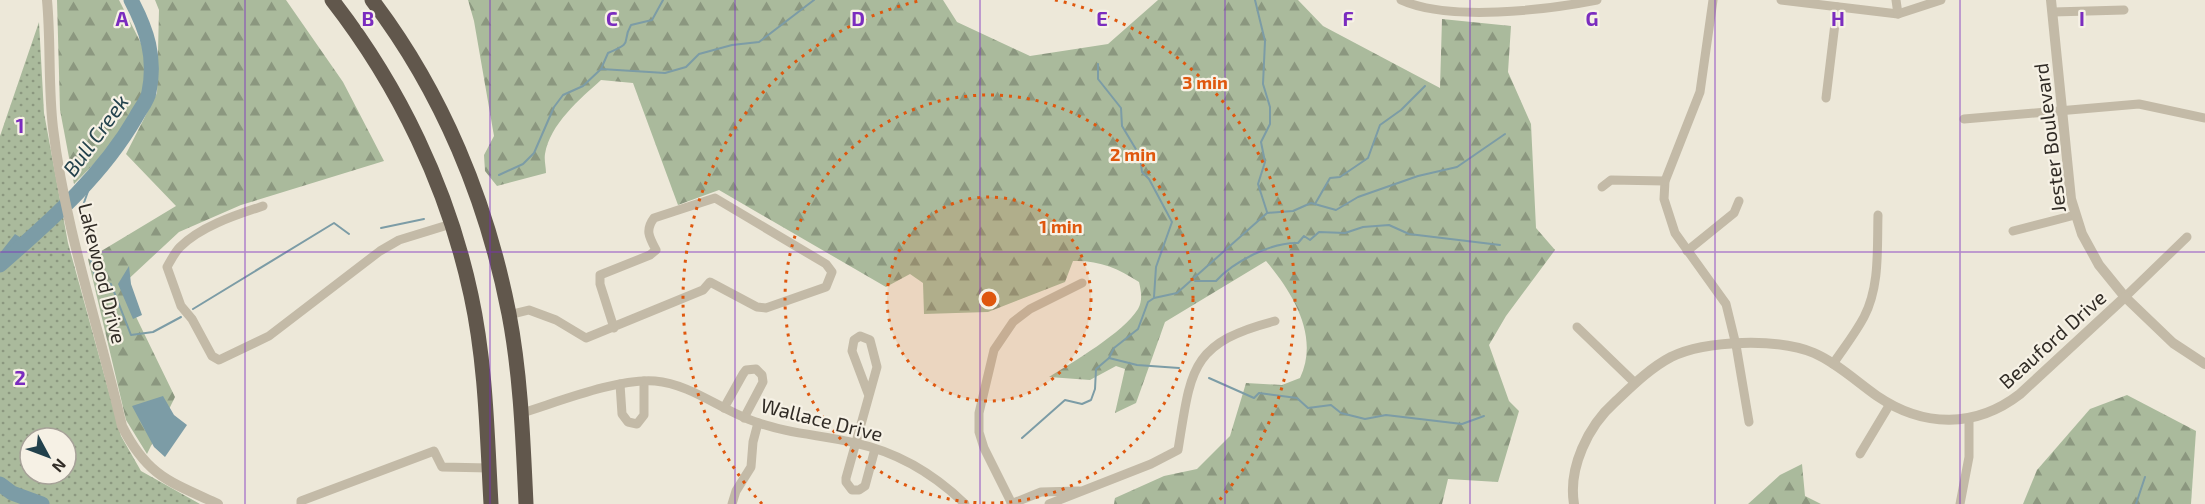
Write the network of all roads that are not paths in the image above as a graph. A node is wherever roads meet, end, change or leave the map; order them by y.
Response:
1 (47, 0) edge
2 (332, 0) edge
3 (372, 0) edge
4 (1401, 0) edge
5 (1597, 0) edge
6 (1713, 0) edge
7 (1781, 0) edge
8 (1896, 0) edge
9 (1941, 0) edge
10 (2051, 0) edge
11 (1838, 6) junction
12 (2124, 10) dead end
13 (2053, 12) junction
14 (1898, 14) junction
15 (1826, 98) dead end
16 (2062, 110) junction
17 (2205, 118) edge
18 (1964, 119) dead end
19 (1665, 182) junction
20 (1602, 187) dead end
21 (1739, 201) dead end
22 (263, 206) dead end
23 (1878, 215) dead end
24 (2075, 215) junction
25 (451, 224) junction
26 (2013, 231) dead end
27 (2187, 237) dead end
28 (1687, 251) junction
29 (1082, 284) dead end
30 (2125, 297) junction
31 (509, 315) junction
32 (1275, 321) dead end
33 (1577, 327) dead end
34 (614, 328) junction
35 (1736, 345) junction
36 (1833, 364) junction
37 (2205, 364) edge
38 (644, 381) junction
39 (1635, 383) junction
40 (620, 384) junction
41 (869, 396) junction
42 (1890, 404) junction
43 (724, 408) junction
44 (522, 413) junction
45 (744, 418) junction
46 (1969, 418) junction
47 (1749, 422) dead end
48 (758, 423) junction
49 (855, 443) junction
50 (875, 449) junction
51 (1860, 454) dead end
52 (489, 468) junction
53 (1085, 490) junction
54 (218, 504) edge
55 (301, 504) edge
56 (491, 504) edge
57 (526, 504) edge
58 (732, 504) edge
59 (965, 504) edge
60 (1011, 504) edge
61 (1049, 504) edge
62 (1574, 504) edge
63 (1960, 504) edge

1 - 54 street, Lakewood Drive
2 - 25 highway
3 - 31 highway
4 - 5 street
6 - 19 street
7 - 11 street
8 - 14 street
9 - 14 street
10 - 13 street, Jester Boulevard
11 - 14 street
11 - 15 street
12 - 13 street
13 - 16 street, Jester Boulevard
16 - 17 street
16 - 18 street
16 - 24 street, Jester Boulevard
19 - 20 street
19 - 28 street
21 - 28 street
22 - 25 street
23 - 36 street
24 - 26 street
24 - 30 street, Jester Boulevard
25 - 52 highway
27 - 30 street
28 - 35 street
29 - 60 street
30 - 37 street, Jester Boulevard
30 - 46 street, Beauford Drive
31 - 34 street
31 - 44 highway
32 - 53 street
33 - 39 street
34 - 34 street
35 - 36 street, Beauford Drive
35 - 39 street, Beauford Drive
35 - 47 street
36 - 42 street, Beauford Drive
38 - 40 street, Wallace Drive
38 - 40 street
38 - 43 street, Wallace Drive
39 - 62 street, Beauford Drive
40 - 44 street, Wallace Drive
41 - 41 street
41 - 49 street
42 - 46 street, Beauford Drive
42 - 51 street
43 - 45 street, Wallace Drive
43 - 45 street
44 - 57 highway
45 - 48 street, Wallace Drive
46 - 63 street
48 - 49 street, Wallace Drive
48 - 58 street
49 - 50 street, Wallace Drive
49 - 50 street
50 - 59 street, Wallace Drive
52 - 55 street
52 - 56 highway
53 - 60 street
53 - 61 street

